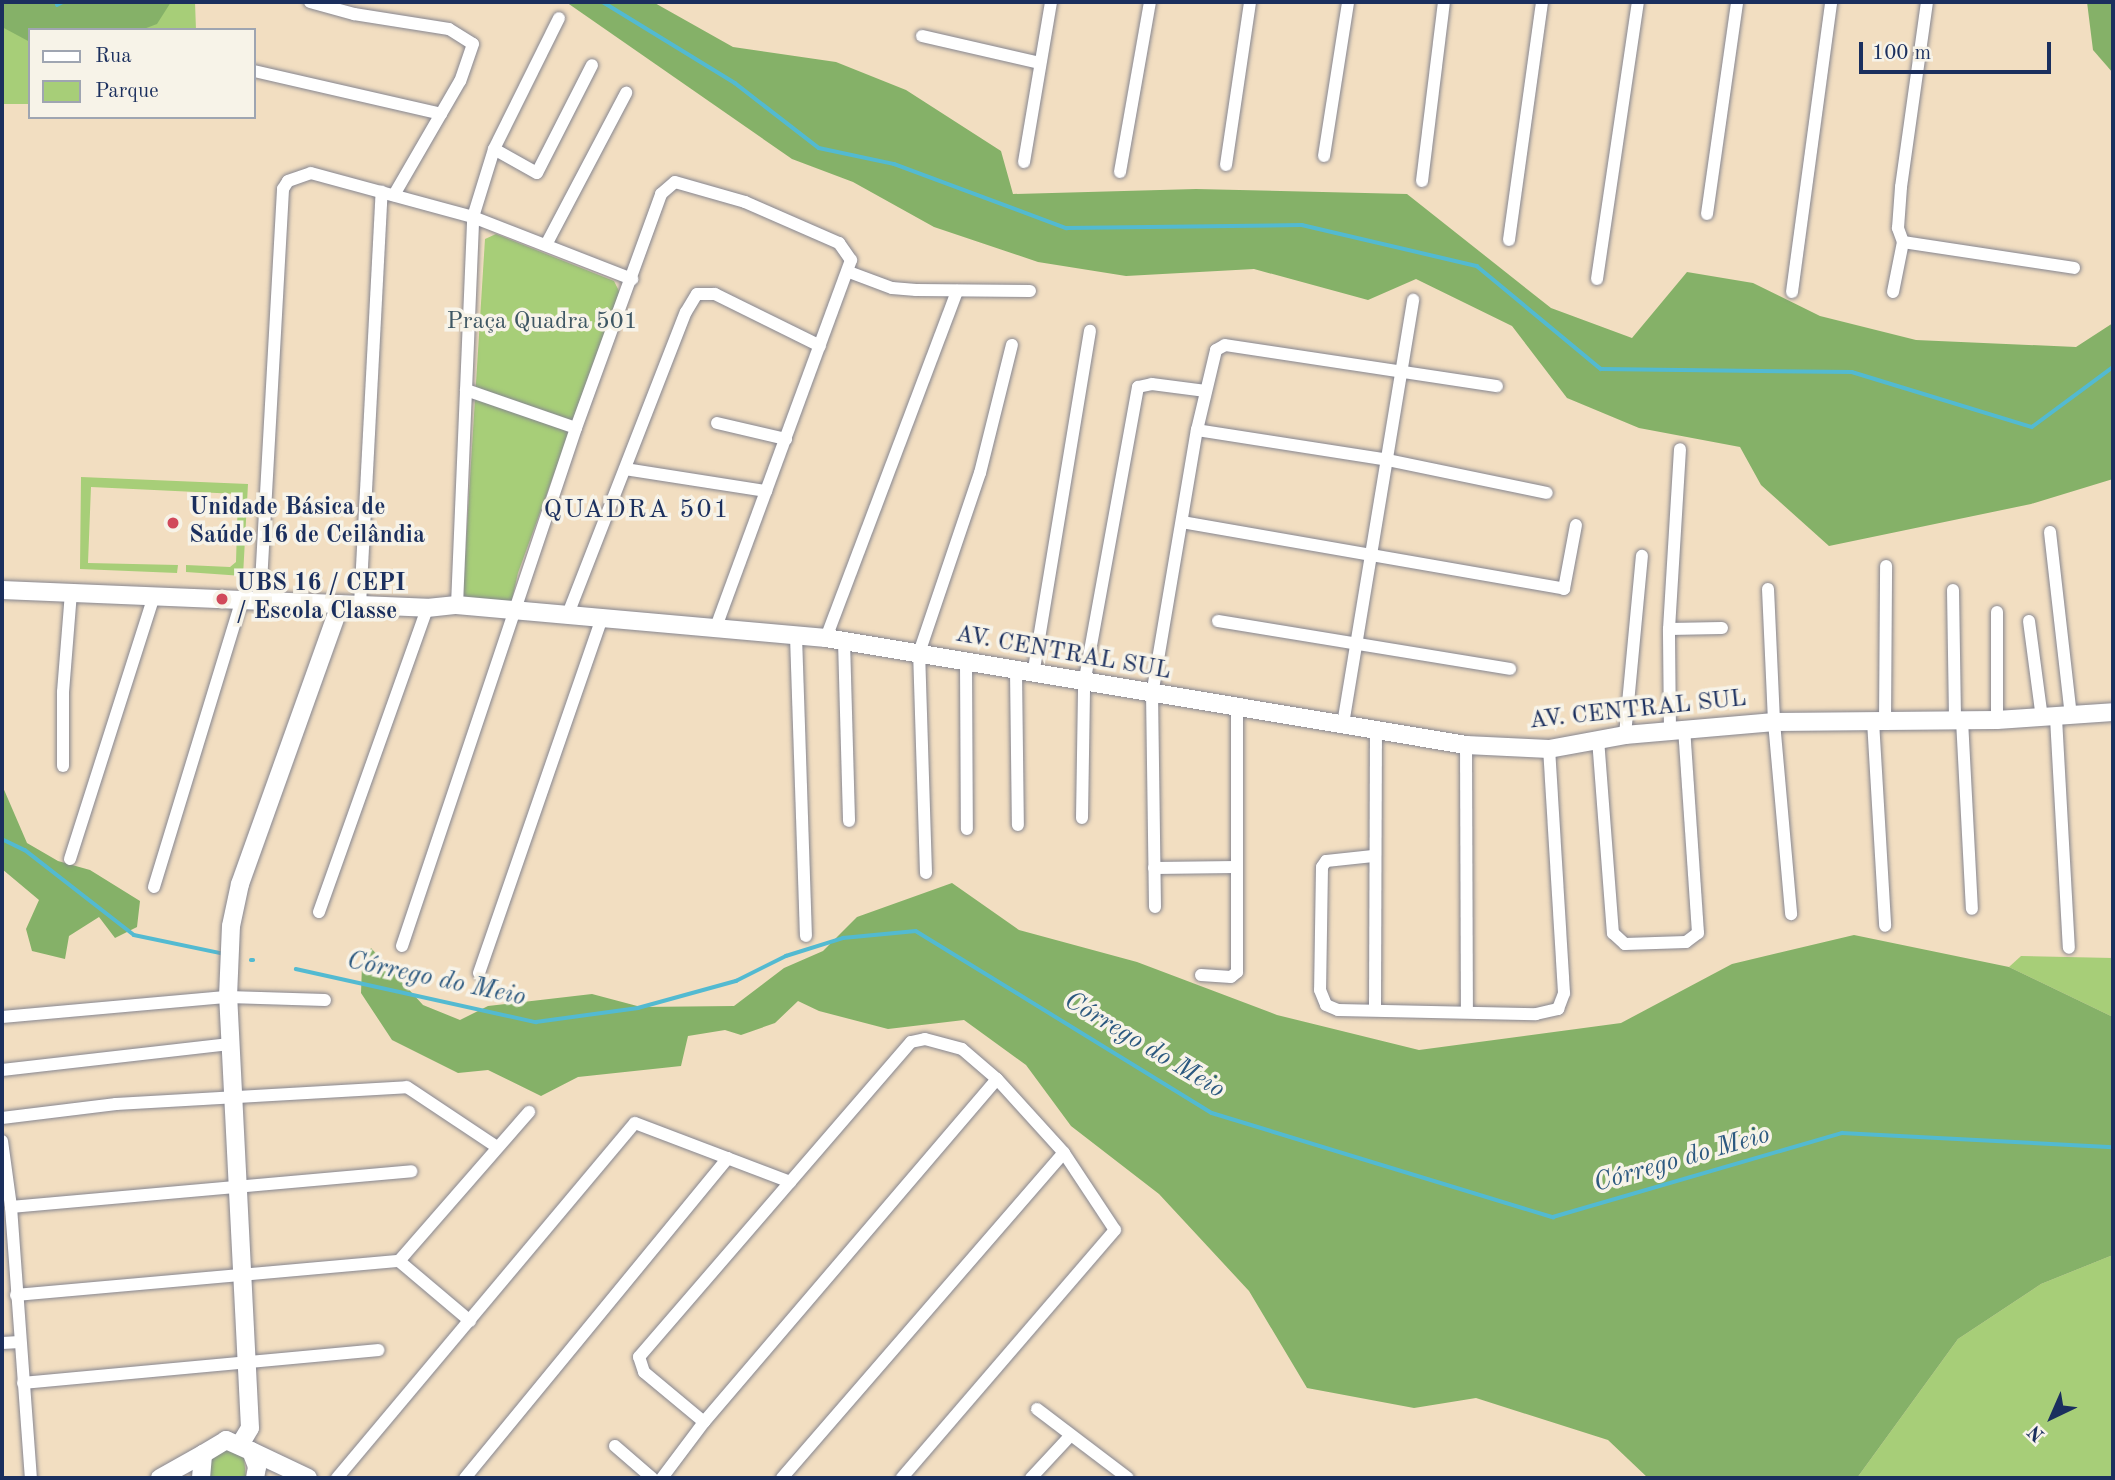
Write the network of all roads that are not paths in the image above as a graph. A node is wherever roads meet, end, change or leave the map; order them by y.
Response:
1 (310, 2) edge
2 (1051, 2) edge
3 (1150, 2) edge
4 (1250, 2) edge
5 (1348, 2) edge
6 (1444, 2) edge
7 (1542, 2) edge
8 (1638, 2) edge
9 (1737, 2) edge
10 (1831, 2) edge
11 (1927, 2) edge
12 (559, 18) dead end
13 (922, 36) dead end
14 (1040, 64) junction
15 (592, 65) dead end
16 (256, 71) edge
17 (626, 93) dead end
18 (441, 114) junction
19 (494, 149) junction
20 (1324, 156) dead end
21 (1024, 162) dead end
22 (1226, 165) dead end
23 (1120, 172) dead end
24 (1422, 181) dead end
25 (388, 194) junction
26 (1707, 214) dead end
27 (473, 217) junction
28 (1509, 240) dead end
29 (1903, 242) junction
30 (547, 243) junction
31 (2074, 268) dead end
32 (849, 272) junction
33 (632, 279) junction
34 (1597, 279) dead end
35 (957, 291) junction
36 (1030, 291) dead end
37 (1792, 292) dead end
38 (1893, 292) dead end
39 (1413, 300) dead end
40 (1090, 331) dead end
41 (1012, 345) dead end
42 (820, 346) junction
43 (1400, 369) junction
44 (1497, 386) dead end
45 (466, 390) junction
46 (1206, 391) junction
47 (717, 423) dead end
48 (576, 428) junction
49 (1197, 430) junction
50 (786, 439) junction
51 (1679, 449) dead end
52 (1388, 460) junction
53 (625, 469) junction
54 (766, 491) junction
55 (1547, 493) dead end
56 (1182, 522) junction
57 (1576, 525) dead end
58 (2050, 532) dead end
59 (1372, 552) junction
60 (1642, 556) dead end
61 (1886, 566) dead end
62 (1768, 589) dead end
63 (2, 590) edge
64 (1954, 590) dead end
65 (71, 593) junction
66 (154, 596) junction
67 (251, 600) junction
68 (340, 604) junction
69 (360, 605) junction
70 (457, 605) junction
71 (428, 608) junction
72 (515, 612) junction
73 (1997, 612) dead end
74 (568, 614) junction
75 (602, 617) junction
76 (1218, 621) dead end
77 (2029, 621) dead end
78 (1722, 628) dead end
79 (715, 629) junction
80 (1669, 629) junction
81 (796, 635) junction
82 (835, 640) junction
83 (1356, 645) junction
84 (919, 653) junction
85 (966, 663) junction
86 (1510, 669) dead end
87 (1024, 673) junction
88 (1084, 684) junction
89 (1153, 695) junction
90 (1237, 709) junction
91 (2113, 712) edge
92 (2056, 717) junction
93 (1958, 720) junction
94 (1997, 720) junction
95 (1879, 721) junction
96 (1774, 722) junction
97 (1343, 724) junction
98 (1677, 731) junction
99 (1376, 732) junction
100 (1625, 735) junction
101 (1598, 739) junction
102 (1466, 745) junction
103 (1549, 750) junction
104 (63, 766) dead end
105 (1082, 818) dead end
106 (849, 821) dead end
107 (1018, 825) dead end
108 (967, 829) dead end
109 (1373, 856) junction
110 (70, 859) dead end
111 (1236, 867) junction
112 (1154, 868) junction
113 (926, 873) dead end
114 (154, 887) dead end
115 (1155, 907) dead end
116 (1972, 909) dead end
117 (318, 912) dead end
118 (1791, 914) dead end
119 (1885, 926) dead end
120 (806, 936) dead end
121 (402, 946) dead end
122 (2069, 947) dead end
123 (479, 973) dead end
124 (1201, 975) dead end
125 (228, 997) junction
126 (325, 1000) dead end
127 (1375, 1009) junction
128 (1467, 1012) junction
129 (2, 1017) edge
130 (230, 1044) junction
131 (2, 1070) edge
132 (997, 1079) junction
133 (233, 1098) junction
134 (529, 1112) dead end
135 (2, 1118) edge
136 (2, 1141) edge
137 (497, 1147) junction
138 (1064, 1153) junction
139 (728, 1158) junction
140 (411, 1171) dead end
141 (4, 1180) edge
142 (790, 1182) junction
143 (238, 1188) junction
144 (11, 1207) junction
145 (399, 1261) junction
146 (243, 1272) junction
147 (16, 1295) junction
148 (470, 1321) junction
149 (20, 1342) junction
150 (2, 1343) edge
151 (378, 1350) dead end
152 (247, 1361) junction
153 (23, 1383) junction
154 (1037, 1409) dead end
155 (704, 1422) junction
156 (1070, 1436) junction
157 (615, 1446) dead end
158 (246, 1447) junction
159 (203, 1454) junction
160 (31, 1478) edge
161 (160, 1478) edge
162 (201, 1478) edge
163 (256, 1478) edge
164 (308, 1478) edge
165 (337, 1478) edge
166 (465, 1478) edge
167 (652, 1478) edge
168 (662, 1478) edge
169 (782, 1478) edge
170 (902, 1478) edge
171 (1031, 1478) edge
172 (1128, 1478) edge

1 - 18 street
2 - 14 street
3 - 23 street
4 - 22 street
5 - 20 street
6 - 24 street
7 - 28 street
8 - 34 street
9 - 26 street
10 - 37 street
11 - 29 street
12 - 19 street
13 - 14 street
14 - 21 street
15 - 19 street
16 - 18 street
17 - 30 street
18 - 25 street
19 - 27 street
25 - 27 street
25 - 67 street
25 - 69 street
27 - 30 street
27 - 45 street
29 - 31 street
29 - 38 street
30 - 33 street
32 - 33 street
32 - 35 street
32 - 42 street
33 - 48 street
35 - 36 street
35 - 82 street
39 - 43 street
40 - 87 street
41 - 84 street
42 - 50 street
42 - 53 street
43 - 44 street
43 - 46 street
43 - 52 street
45 - 48 street
45 - 70 street
46 - 49 street
46 - 88 street
47 - 50 street
48 - 72 street
49 - 52 street
49 - 56 street
50 - 54 street
51 - 80 street
52 - 55 street
52 - 59 street
53 - 54 street
53 - 74 street
54 - 79 street
56 - 59 street
56 - 89 street
57 - 59 street
58 - 92 street
59 - 83 street
60 - 100 street
61 - 95 street
62 - 96 street
63 - 65 street, AV. CENTRAL SUL
64 - 93 street
65 - 66 street, AV. CENTRAL SUL
65 - 104 street
66 - 67 street, AV. CENTRAL SUL
66 - 110 street
67 - 68 street, AV. CENTRAL SUL
67 - 114 street
68 - 69 street, AV. CENTRAL SUL
68 - 125 street
69 - 71 street, AV. CENTRAL SUL
70 - 71 street, AV. CENTRAL SUL
70 - 72 street, AV. CENTRAL SUL
71 - 117 street
72 - 74 street, AV. CENTRAL SUL
72 - 121 street
73 - 94 street
74 - 75 street, AV. CENTRAL SUL
75 - 79 street, AV. CENTRAL SUL
75 - 123 street
76 - 83 street
77 - 92 street
78 - 80 street
79 - 81 street, AV. CENTRAL SUL
80 - 98 street
81 - 82 street, AV. CENTRAL SUL
81 - 120 street
82 - 84 street, AV. CENTRAL SUL
82 - 106 street
83 - 86 street
83 - 97 street
84 - 85 street, AV. CENTRAL SUL
84 - 113 street
85 - 87 street, AV. CENTRAL SUL
85 - 108 street
87 - 88 street, AV. CENTRAL SUL
87 - 107 street
88 - 89 street, AV. CENTRAL SUL
88 - 105 street
89 - 90 street, AV. CENTRAL SUL
89 - 112 street
90 - 97 street, AV. CENTRAL SUL
90 - 111 street
91 - 92 street, AV. CENTRAL SUL
92 - 94 street, AV. CENTRAL SUL
92 - 122 street
93 - 94 street, AV. CENTRAL SUL
93 - 95 street, AV. CENTRAL SUL
93 - 116 street
95 - 96 street, AV. CENTRAL SUL
95 - 119 street
96 - 98 street, AV. CENTRAL SUL
96 - 118 street
97 - 99 street, AV. CENTRAL SUL
98 - 100 street, AV. CENTRAL SUL
98 - 101 street
99 - 102 street, AV. CENTRAL SUL
99 - 109 street
100 - 101 street, AV. CENTRAL SUL
101 - 103 street, AV. CENTRAL SUL
102 - 103 street, AV. CENTRAL SUL
102 - 128 street
103 - 128 street
109 - 127 street
109 - 127 street
111 - 112 street
111 - 124 street
112 - 115 street
125 - 126 street
125 - 129 street
125 - 130 street
127 - 128 street
130 - 131 street
130 - 133 street
132 - 138 street
132 - 142 street
132 - 155 street
133 - 135 street
133 - 137 street
133 - 143 street
134 - 137 street
136 - 141 street
137 - 145 street
138 - 169 street
138 - 170 street
139 - 142 street
139 - 148 street
139 - 166 street
140 - 143 street
141 - 144 street
142 - 155 street
143 - 144 street
143 - 146 street
144 - 147 street
145 - 146 street
145 - 148 street
146 - 147 street
146 - 152 street
147 - 149 street
148 - 165 street
149 - 150 street
149 - 153 street
151 - 152 street
152 - 153 street
152 - 158 street
153 - 160 street
154 - 156 street
155 - 168 street
156 - 171 street
156 - 172 street
157 - 167 street
158 - 159 street
158 - 163 street
158 - 164 street
159 - 161 street
159 - 162 street

